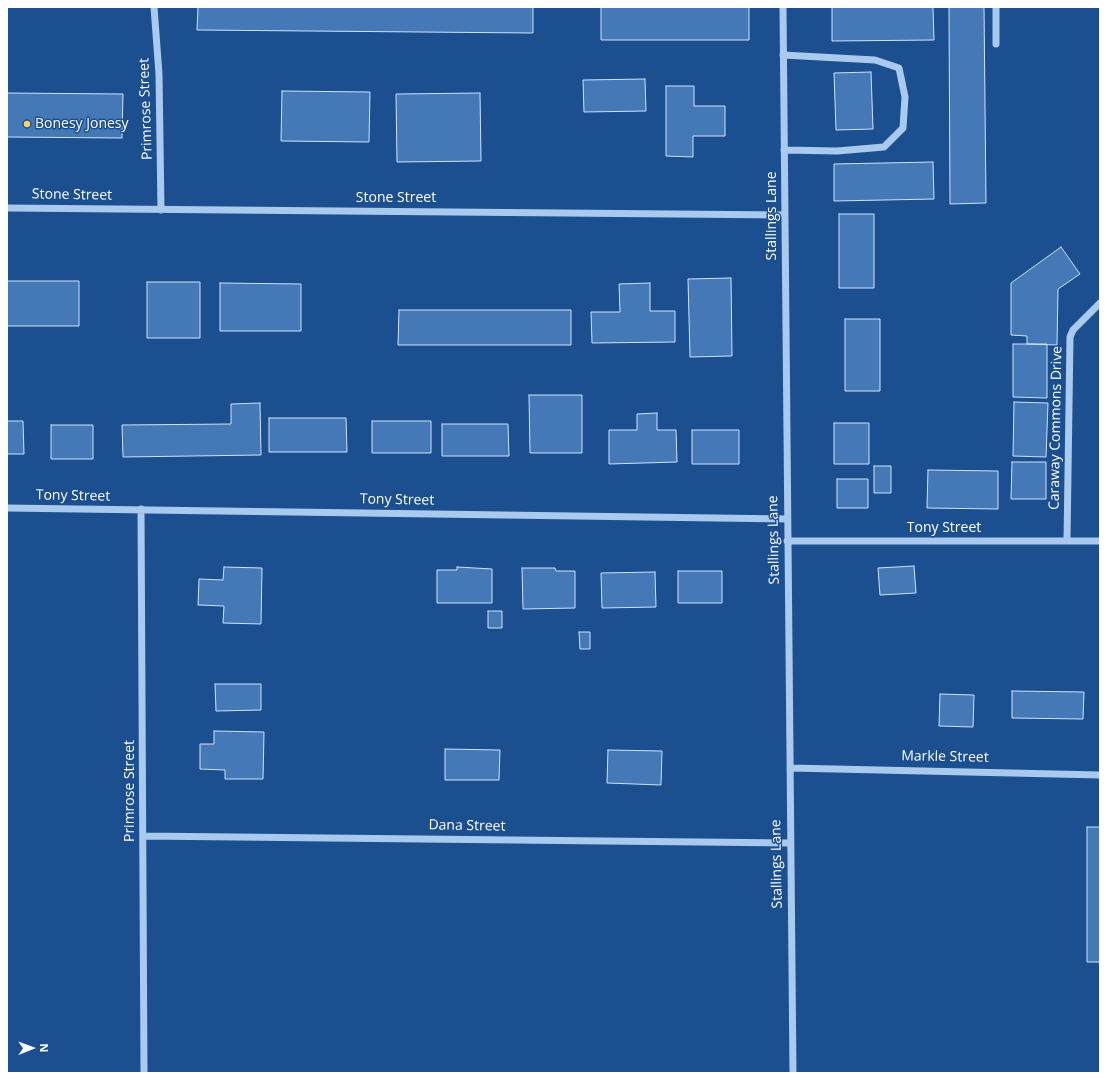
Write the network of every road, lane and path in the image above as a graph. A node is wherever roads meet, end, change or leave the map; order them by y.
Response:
1 (154, 7) edge
2 (783, 7) edge
3 (996, 7) edge
4 (996, 44) dead end
5 (783, 55) junction
6 (784, 150) junction
7 (7, 208) edge
8 (161, 210) junction
9 (785, 215) junction
10 (1100, 303) edge
11 (7, 508) edge
12 (141, 510) junction
13 (787, 519) junction
14 (787, 541) junction
15 (1067, 541) junction
16 (1100, 542) edge
17 (790, 768) junction
18 (1100, 775) edge
19 (143, 836) junction
20 (790, 843) junction
21 (144, 1073) edge
22 (793, 1073) edge

1 - 8 street, Primrose Street
2 - 5 street, Stallings Lane
3 - 4 street
5 - 6 street, Stallings Lane
5 - 6 street
6 - 9 street, Stallings Lane
7 - 8 street, Stone Street
8 - 9 street, Stone Street
9 - 13 street, Stallings Lane
10 - 15 street, Caraway Commons Drive
11 - 12 street, Tony Street
12 - 13 street, Tony Street
12 - 19 street, Primrose Street
13 - 14 street, Stallings Lane
14 - 15 street, Tony Street
14 - 17 street, Stallings Lane
15 - 16 street, Tony Street
17 - 18 street, Markle Street
17 - 20 street, Stallings Lane
19 - 20 street, Dana Street
19 - 21 street, Primrose Street
20 - 22 street, Stallings Lane

